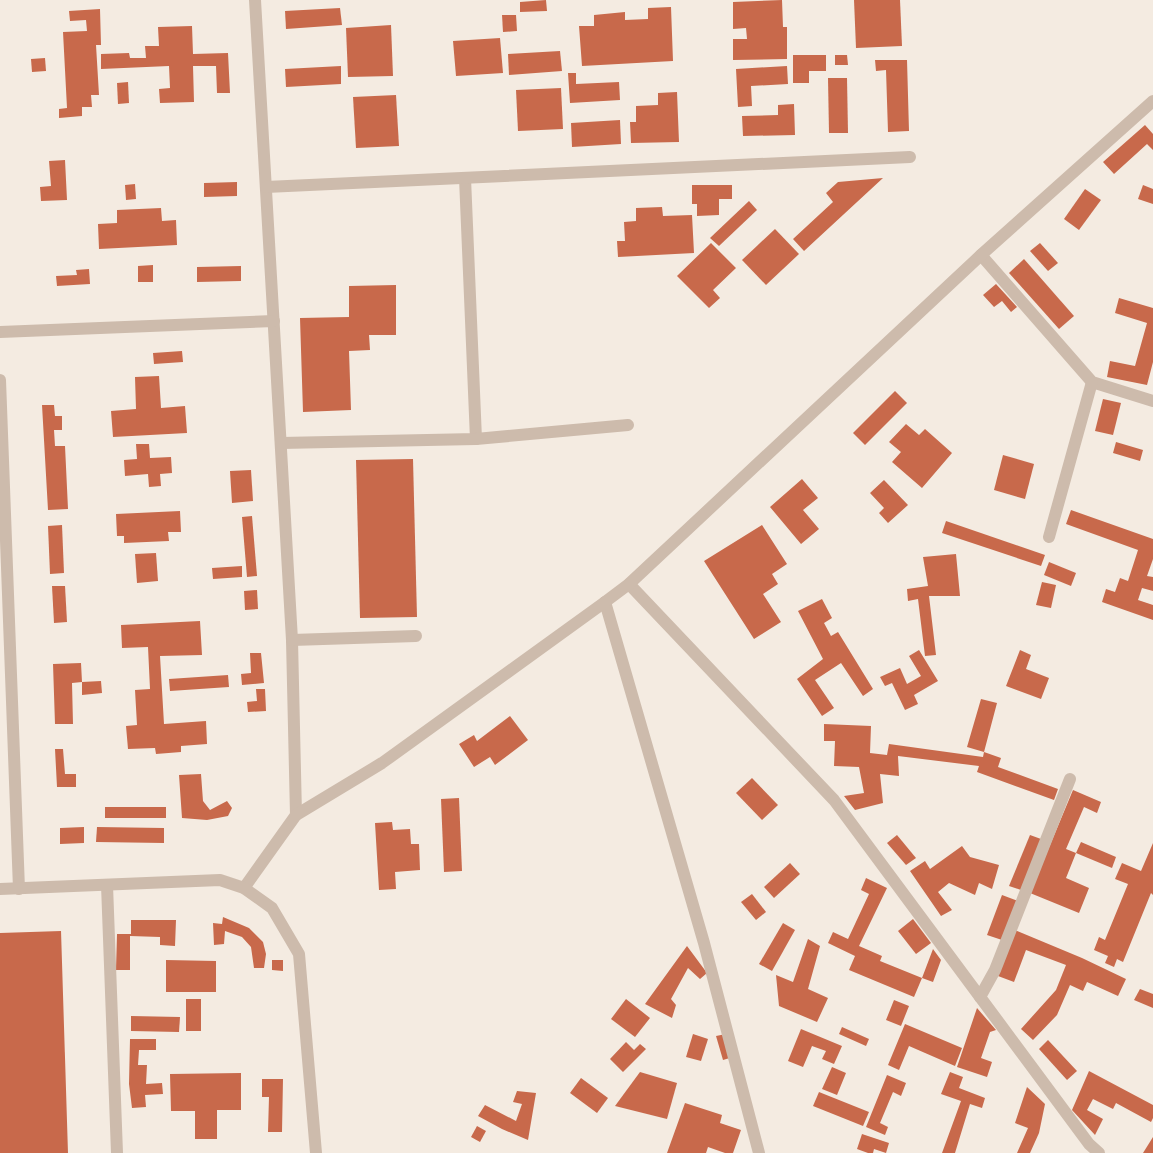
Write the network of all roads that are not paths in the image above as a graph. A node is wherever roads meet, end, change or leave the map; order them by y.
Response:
1 (255, 0) edge
2 (1153, 101) edge
3 (910, 157) dead end
4 (465, 178) junction
5 (266, 187) junction
6 (981, 255) junction
7 (274, 322) junction
8 (0, 332) edge
9 (0, 380) edge
10 (1092, 382) junction
11 (1153, 401) edge
12 (628, 425) dead end
13 (476, 439) junction
14 (281, 443) junction
15 (1049, 536) dead end
16 (629, 584) junction
17 (606, 602) junction
18 (416, 636) dead end
19 (292, 640) junction
20 (1070, 779) dead end
21 (296, 815) junction
22 (106, 885) junction
23 (244, 888) junction
24 (0, 889) edge
25 (19, 889) junction
26 (980, 997) junction
27 (117, 1153) edge
28 (316, 1153) edge
29 (759, 1153) edge
30 (1099, 1153) edge

1 - 5 street
2 - 6 street
3 - 4 street
4 - 5 street
4 - 13 street
5 - 7 street
6 - 10 street
6 - 16 street
7 - 8 street
7 - 14 street
9 - 25 street
10 - 11 street
10 - 15 street
12 - 13 street
13 - 14 street
14 - 19 street
16 - 17 street
16 - 26 street
17 - 21 street
17 - 29 street
18 - 19 street
19 - 21 street
20 - 26 street
21 - 23 street
22 - 23 street
22 - 25 street
22 - 27 street
23 - 28 street
24 - 25 street
26 - 30 street

